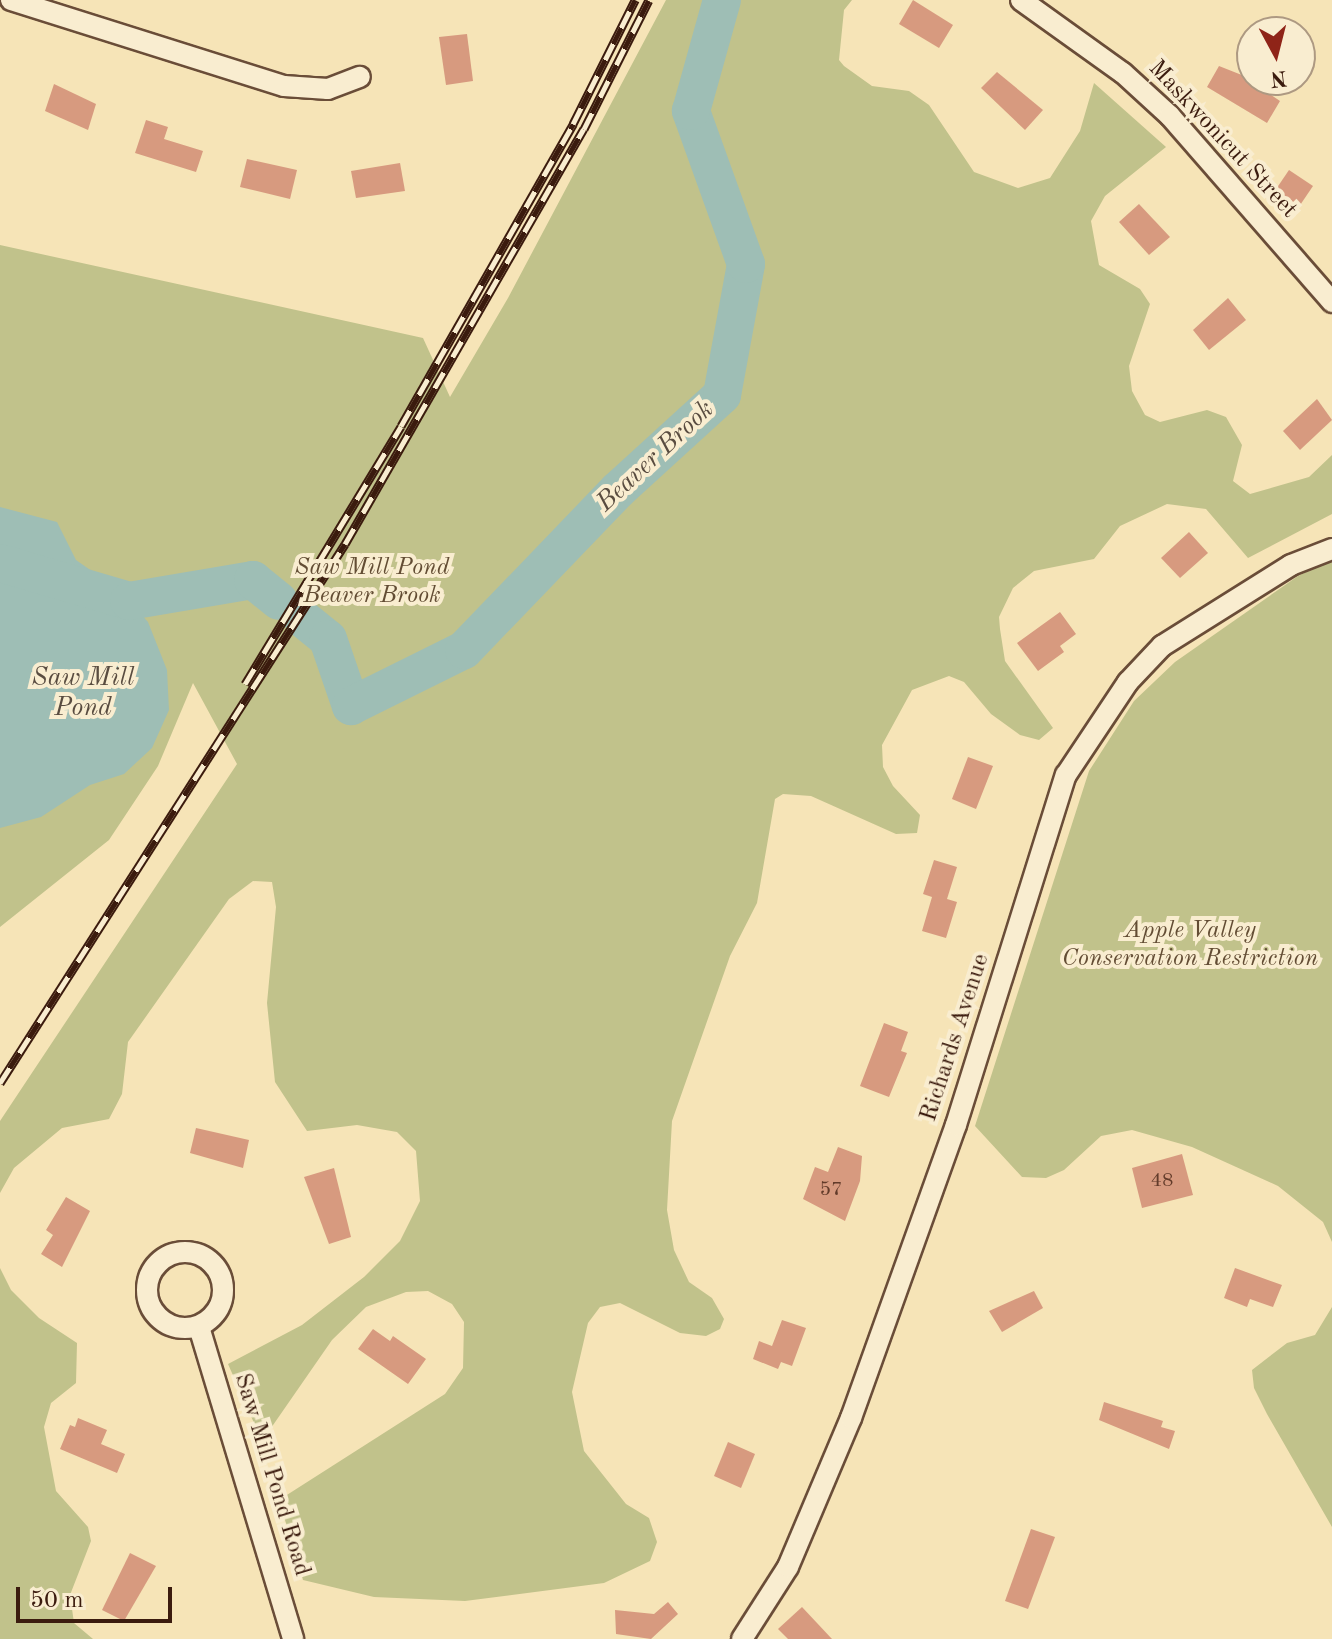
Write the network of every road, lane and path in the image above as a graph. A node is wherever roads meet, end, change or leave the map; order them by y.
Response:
1 (11, 0) edge
2 (1021, 0) edge
3 (360, 77) dead end
4 (1332, 302) edge
5 (1332, 549) edge
6 (199, 1327) dead end
7 (293, 1639) edge
8 (742, 1639) edge

1 - 3 street
2 - 4 street, Maskwonicut Street
5 - 8 street, Richards Avenue
6 - 7 street, Saw Mill Pond Road

